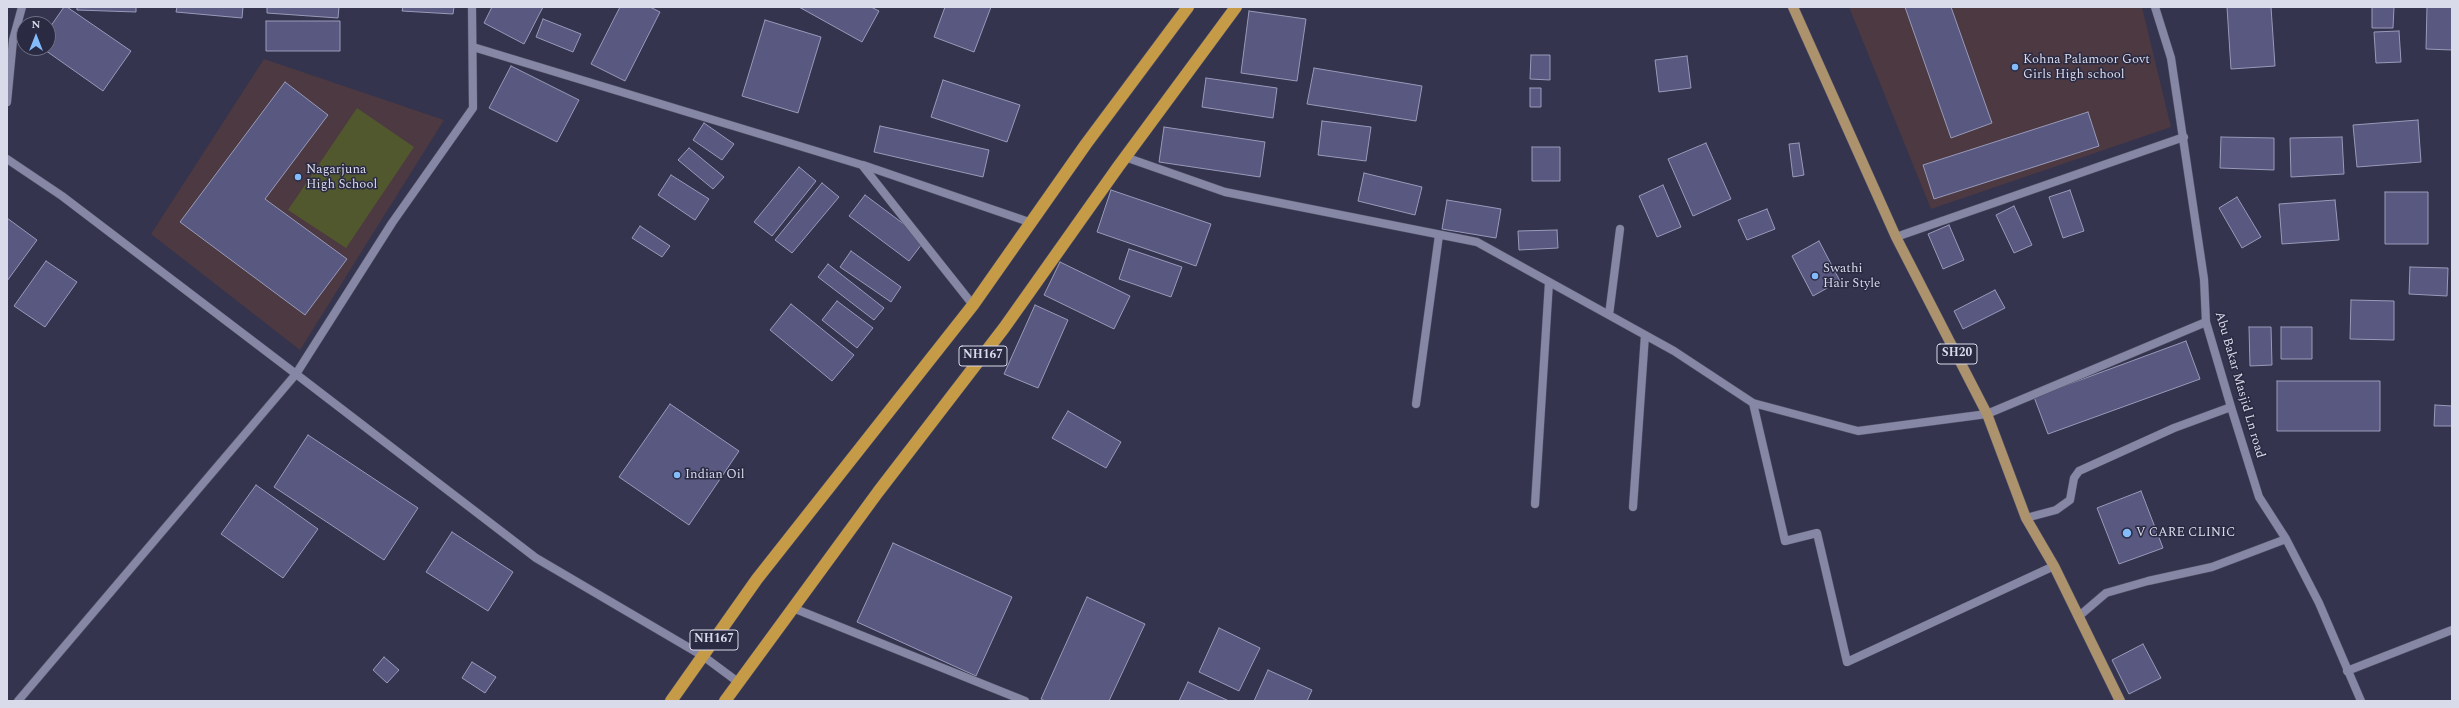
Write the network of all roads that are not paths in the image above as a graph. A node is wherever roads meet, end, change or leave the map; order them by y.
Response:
1 (22, 7) edge
2 (472, 7) edge
3 (1188, 7) edge
4 (1236, 7) edge
5 (1794, 7) edge
6 (2155, 7) edge
7 (473, 46) junction
8 (7, 102) edge
9 (2184, 137) junction
10 (1125, 157) junction
11 (7, 159) edge
12 (862, 165) junction
13 (1032, 223) junction
14 (1620, 229) dead end
15 (1439, 235) junction
16 (1896, 237) junction
17 (1548, 282) junction
18 (973, 305) junction
19 (1609, 315) junction
20 (2206, 322) junction
21 (1645, 335) junction
22 (296, 374) junction
23 (1753, 403) junction
24 (1416, 404) dead end
25 (2231, 407) junction
26 (1987, 414) junction
27 (1535, 504) dead end
28 (1633, 507) dead end
29 (2026, 518) junction
30 (2286, 540) junction
31 (2054, 566) junction
32 (793, 608) junction
33 (2078, 617) junction
34 (2452, 630) edge
35 (703, 656) junction
36 (2346, 671) junction
37 (738, 682) junction
38 (18, 701) edge
39 (671, 701) edge
40 (725, 701) edge
41 (1025, 701) edge
42 (2120, 701) edge
43 (2361, 701) edge

1 - 8 street
2 - 7 street
3 - 13 highway, NH167
4 - 10 highway, NH167
5 - 16 main road, SH20
6 - 9 street, Abu Bakar Masjid Ln road
7 - 12 street
7 - 22 street
9 - 16 street
9 - 20 street, Abu Bakar Masjid Ln road
10 - 15 street
10 - 32 highway, NH167
11 - 22 street
12 - 13 street
12 - 18 street
13 - 18 highway, NH167
14 - 19 street
15 - 17 street
15 - 24 street
16 - 26 main road, SH20
17 - 19 street
17 - 27 street
18 - 35 highway, NH167
19 - 21 street
20 - 25 street, Abu Bakar Masjid Ln road
20 - 26 street
21 - 23 street
21 - 28 street
22 - 35 street
22 - 38 street
23 - 26 street
23 - 31 street
25 - 29 street
25 - 30 street, Abu Bakar Masjid Ln road
26 - 29 main road, SH20
29 - 31 main road, SH20
30 - 33 street
30 - 36 street, Abu Bakar Masjid Ln road
31 - 33 main road, SH20
32 - 37 highway, NH167
32 - 41 street
33 - 42 main road, SH20
34 - 36 street
35 - 37 street
35 - 39 highway, NH167
36 - 43 street, Abu Bakar Masjid Ln road
37 - 40 highway, NH167

